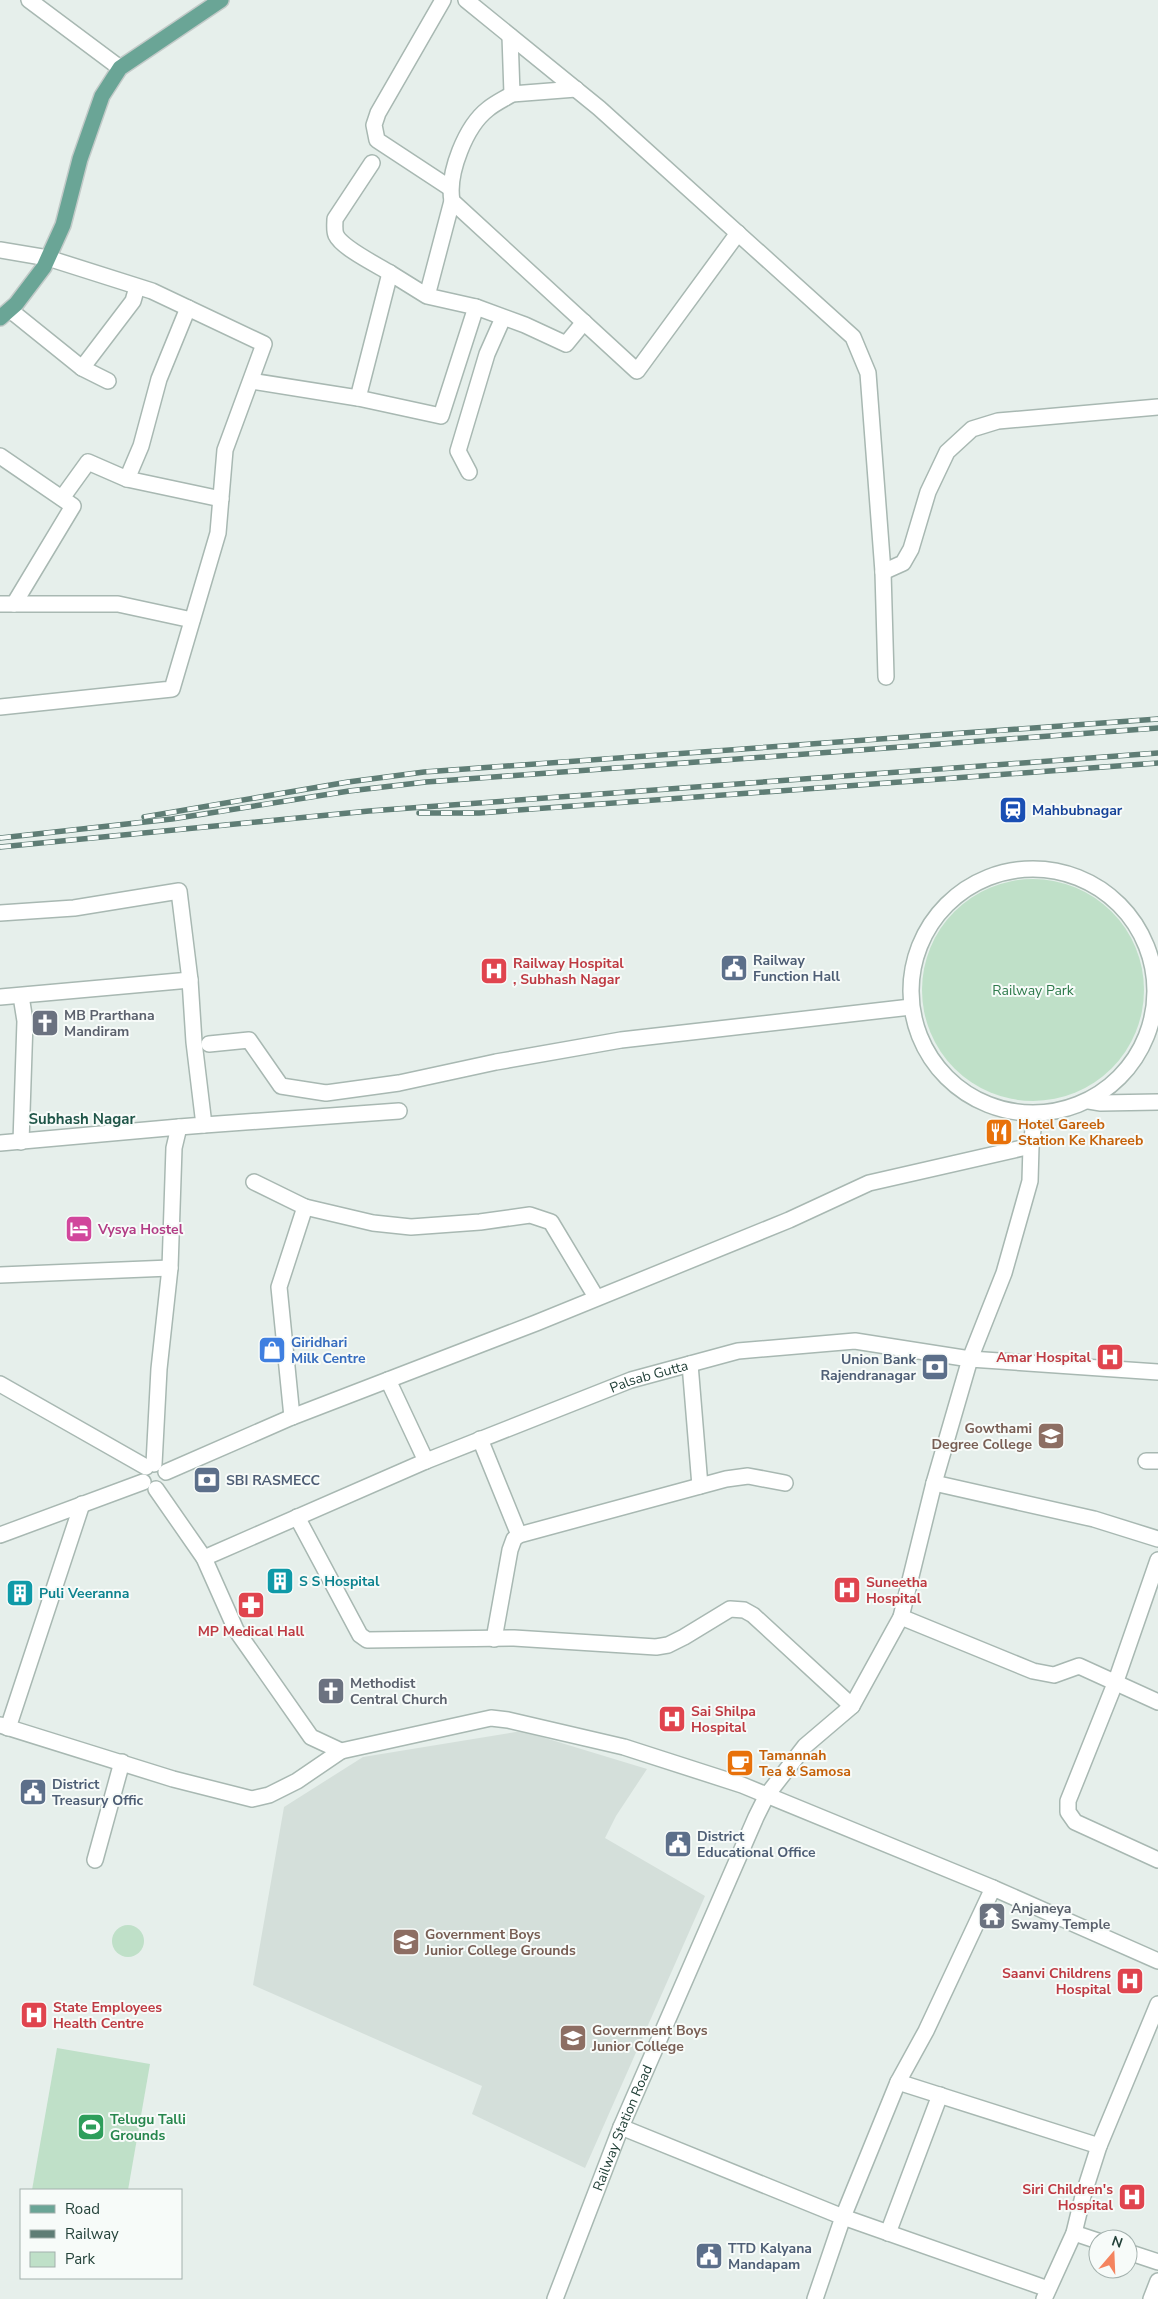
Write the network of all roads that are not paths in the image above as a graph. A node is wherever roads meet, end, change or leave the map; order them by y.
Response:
1 (29, 0) edge
2 (221, 0) edge
3 (443, 0) edge
4 (466, 0) edge
5 (510, 36) junction
6 (120, 68) junction
7 (576, 89) junction
8 (512, 94) junction
9 (372, 163) dead end
10 (451, 195) junction
11 (738, 233) junction
12 (0, 250) edge
13 (48, 258) junction
14 (390, 273) junction
15 (137, 287) junction
16 (427, 296) junction
17 (188, 308) junction
18 (476, 308) junction
19 (5, 314) edge
20 (503, 318) junction
21 (584, 322) junction
22 (82, 368) junction
23 (108, 381) dead end
24 (251, 381) junction
25 (358, 398) junction
26 (1158, 407) edge
27 (0, 456) edge
28 (469, 472) dead end
29 (127, 479) junction
30 (62, 498) junction
31 (221, 499) junction
32 (883, 572) junction
33 (7, 604) edge
34 (192, 620) junction
35 (886, 677) dead end
36 (0, 707) edge
37 (0, 913) edge
38 (1151, 936) edge
39 (190, 980) junction
40 (0, 996) edge
41 (21, 996) junction
42 (911, 1007) junction
43 (209, 1044) dead end
44 (1089, 1101) junction
45 (1158, 1102) edge
46 (399, 1111) dead end
47 (1035, 1114) junction
48 (179, 1126) junction
49 (204, 1126) junction
50 (21, 1142) junction
51 (0, 1143) edge
52 (1031, 1146) junction
53 (254, 1182) dead end
54 (305, 1207) junction
55 (170, 1268) junction
56 (0, 1275) edge
57 (596, 1297) junction
58 (970, 1360) junction
59 (690, 1364) junction
60 (1158, 1372) edge
61 (388, 1380) junction
62 (0, 1384) edge
63 (292, 1417) junction
64 (480, 1439) junction
65 (426, 1461) junction
66 (153, 1475) junction
67 (785, 1483) dead end
68 (934, 1483) junction
69 (700, 1486) junction
70 (82, 1504) junction
71 (297, 1517) junction
72 (0, 1535) edge
73 (519, 1536) junction
74 (1158, 1539) edge
75 (204, 1558) junction
76 (1158, 1560) edge
77 (901, 1617) junction
78 (494, 1639) junction
79 (1116, 1681) junction
80 (1158, 1702) edge
81 (852, 1706) junction
82 (4, 1726) edge
83 (341, 1752) junction
84 (122, 1762) junction
85 (767, 1795) junction
86 (95, 1860) dead end
87 (1158, 1860) edge
88 (992, 1888) junction
89 (1158, 1961) edge
90 (1158, 2004) edge
91 (898, 2082) junction
92 (940, 2095) junction
93 (621, 2128) junction
94 (1099, 2146) junction
95 (843, 2218) junction
96 (888, 2233) junction
97 (1074, 2233) junction
98 (1088, 2238) edge
99 (1138, 2255) edge
100 (1158, 2262) edge
101 (1158, 2281) edge
102 (1046, 2294) edge
103 (555, 2299) edge
104 (815, 2299) edge
105 (1151, 2299) edge

1 - 6 street
2 - 6 main road
3 - 10 street
4 - 5 street
5 - 7 street
5 - 8 street
6 - 13 main road
7 - 8 street
7 - 11 street
8 - 10 street
9 - 14 street
10 - 16 street
10 - 21 street
11 - 21 street
11 - 32 street
12 - 13 street
13 - 15 street
13 - 19 main road
14 - 16 street
14 - 25 street
15 - 17 street
15 - 22 street
16 - 18 street
17 - 24 street
17 - 29 street
18 - 20 street
18 - 25 street
19 - 22 street
20 - 21 street
20 - 28 street
22 - 23 street
24 - 25 street
24 - 31 street
26 - 32 street
27 - 30 street
29 - 30 street
29 - 31 street
30 - 33 street
31 - 34 street
32 - 35 street
33 - 34 street
34 - 36 street
37 - 39 street
38 - 42 street
38 - 44 street
39 - 41 street
39 - 49 street
40 - 41 street
41 - 50 street
42 - 43 street
42 - 47 street
44 - 45 street
44 - 47 street
46 - 49 street
47 - 52 street
48 - 49 street
48 - 50 street
48 - 55 street
50 - 51 street
52 - 57 street
52 - 58 street
53 - 54 street
54 - 57 street
54 - 63 street
55 - 56 street
55 - 66 street
57 - 61 street
58 - 59 street, Palsab Gutta
58 - 60 street, Palsab Gutta
58 - 68 street
59 - 64 street, Palsab Gutta
59 - 69 street
61 - 63 street
61 - 65 street
62 - 66 street
63 - 66 street
64 - 65 street, Palsab Gutta
64 - 73 street
65 - 71 street, Palsab Gutta
66 - 70 street
66 - 75 street
67 - 69 street
68 - 74 street
68 - 77 street
69 - 73 street
70 - 72 street
70 - 82 street
71 - 75 street, Palsab Gutta
71 - 78 street
73 - 78 street
75 - 83 street
76 - 79 street
77 - 79 street
77 - 81 street
78 - 81 street
79 - 80 street
79 - 87 street
81 - 85 street, Railway Station Road
82 - 84 street
83 - 84 street
83 - 85 street
84 - 86 street
85 - 88 street
85 - 93 street, Railway Station Road
88 - 89 street
88 - 91 street
90 - 94 street
91 - 92 street
91 - 95 street
92 - 94 street
92 - 96 street
93 - 95 street
93 - 103 street, Railway Station Road
94 - 97 street
95 - 96 street
95 - 104 street
96 - 102 street
97 - 98 street
97 - 102 street
99 - 100 street
101 - 105 street

